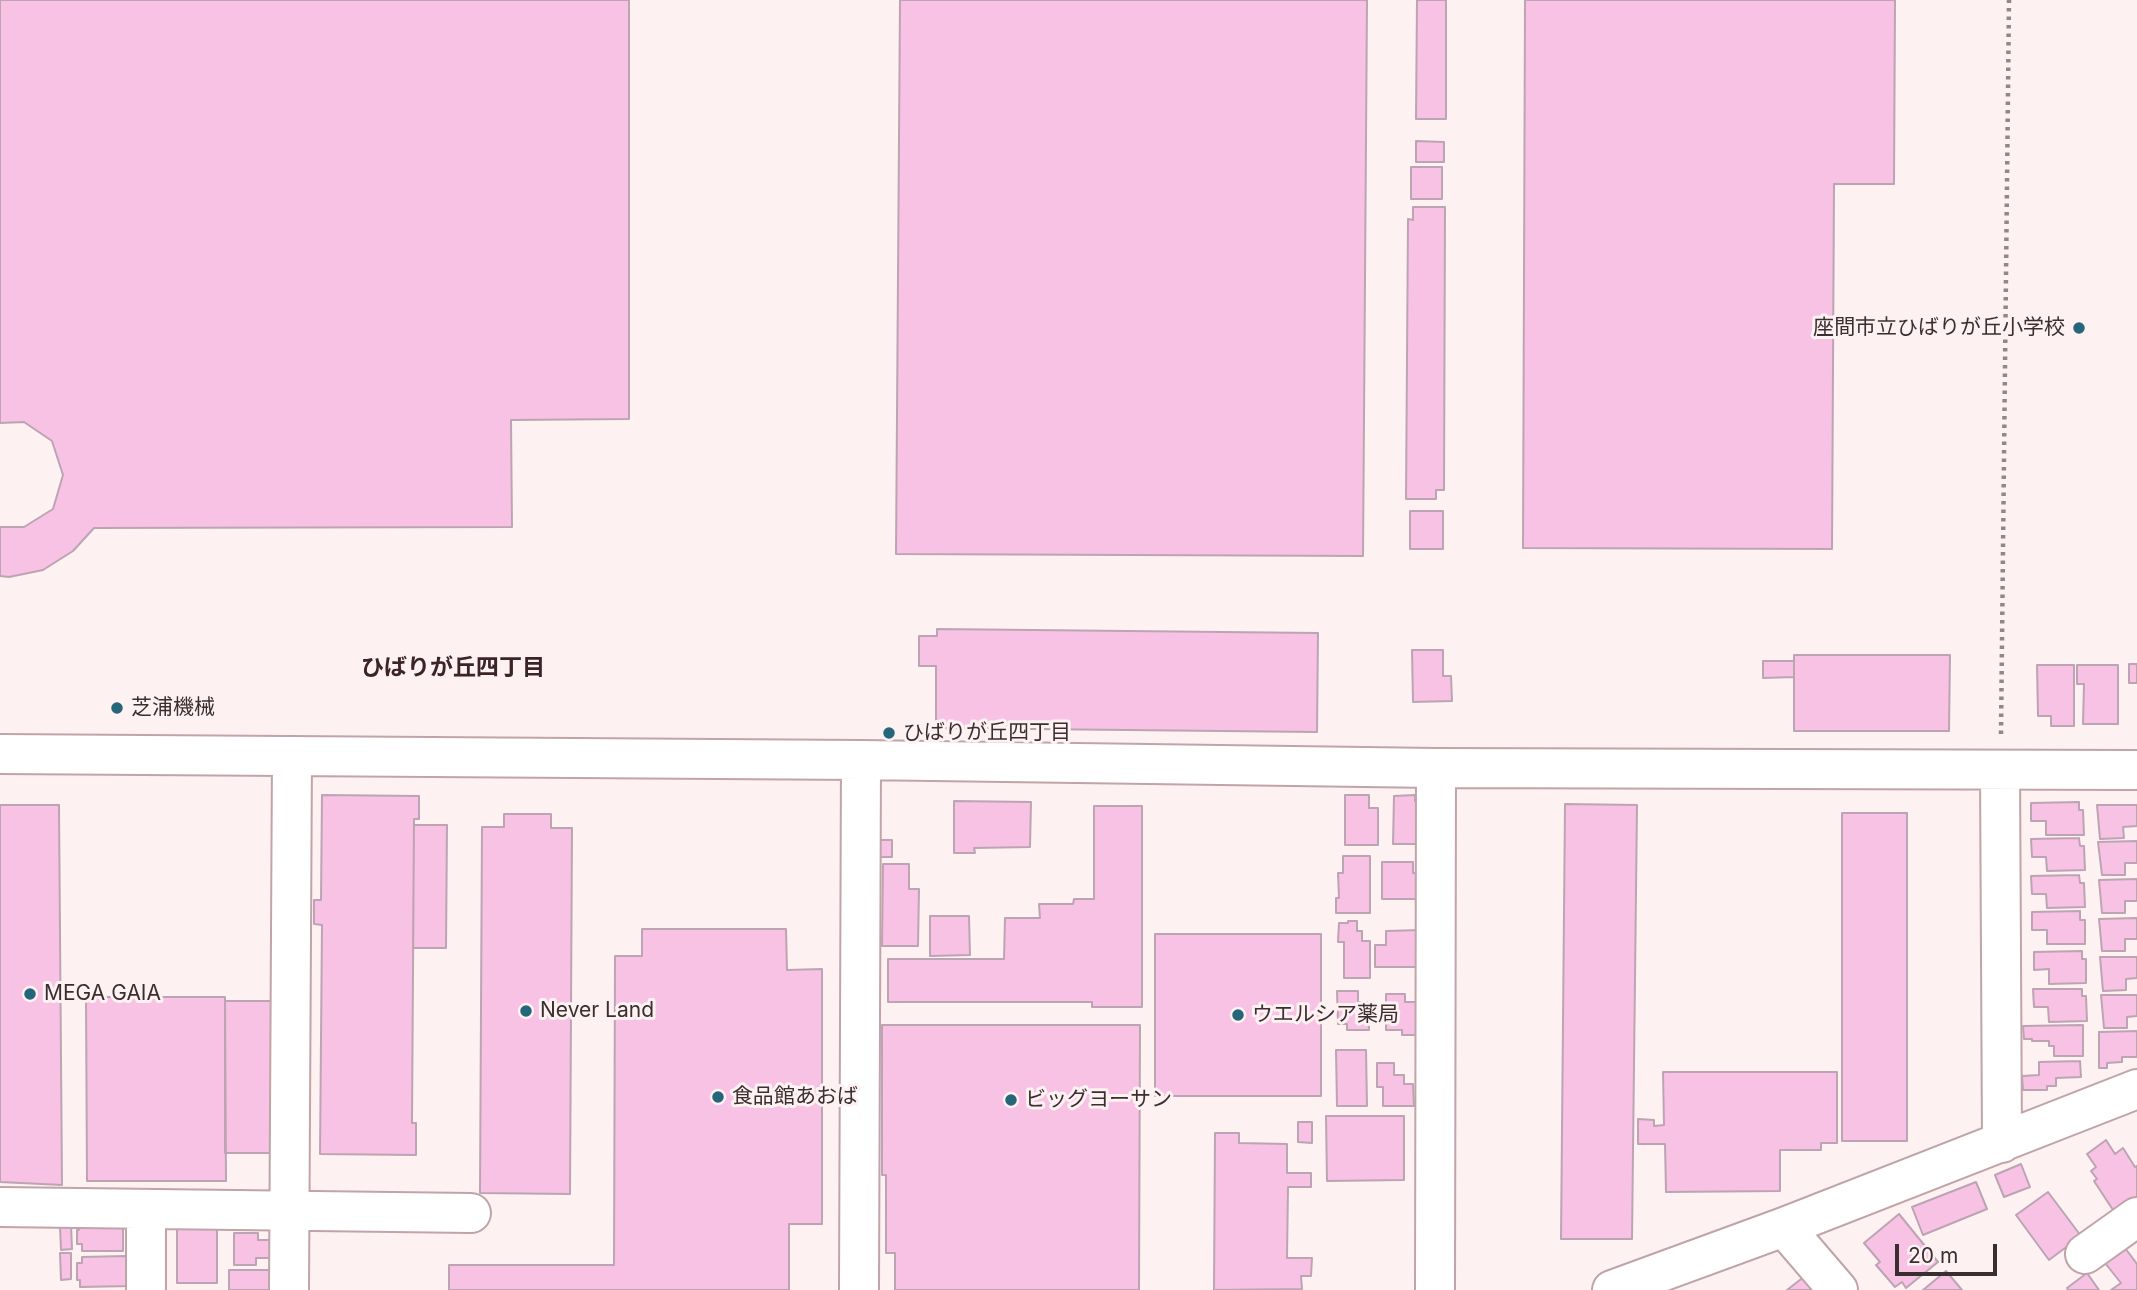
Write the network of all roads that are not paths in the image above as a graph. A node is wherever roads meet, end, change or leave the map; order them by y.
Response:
1 (0, 754) edge
2 (292, 756) junction
3 (861, 760) junction
4 (1436, 768) junction
5 (2000, 769) junction
6 (2137, 770) edge
7 (2137, 1089) edge
8 (2002, 1143) junction
9 (0, 1207) edge
10 (146, 1209) junction
11 (289, 1210) junction
12 (471, 1213) dead end
13 (2137, 1217) edge
14 (1784, 1227) junction
15 (2085, 1254) dead end
16 (146, 1290) edge
17 (289, 1290) edge
18 (859, 1290) edge
19 (1435, 1290) edge
20 (1612, 1290) edge
21 (1838, 1290) edge

1 - 2 street
2 - 3 street
2 - 11 street
3 - 4 street
3 - 18 street
4 - 5 street
4 - 19 street
5 - 6 street
5 - 8 street
7 - 8 street
8 - 14 street
9 - 10 street
10 - 11 street
10 - 16 street
11 - 12 street
11 - 17 street
13 - 15 street
14 - 20 street
14 - 21 street

